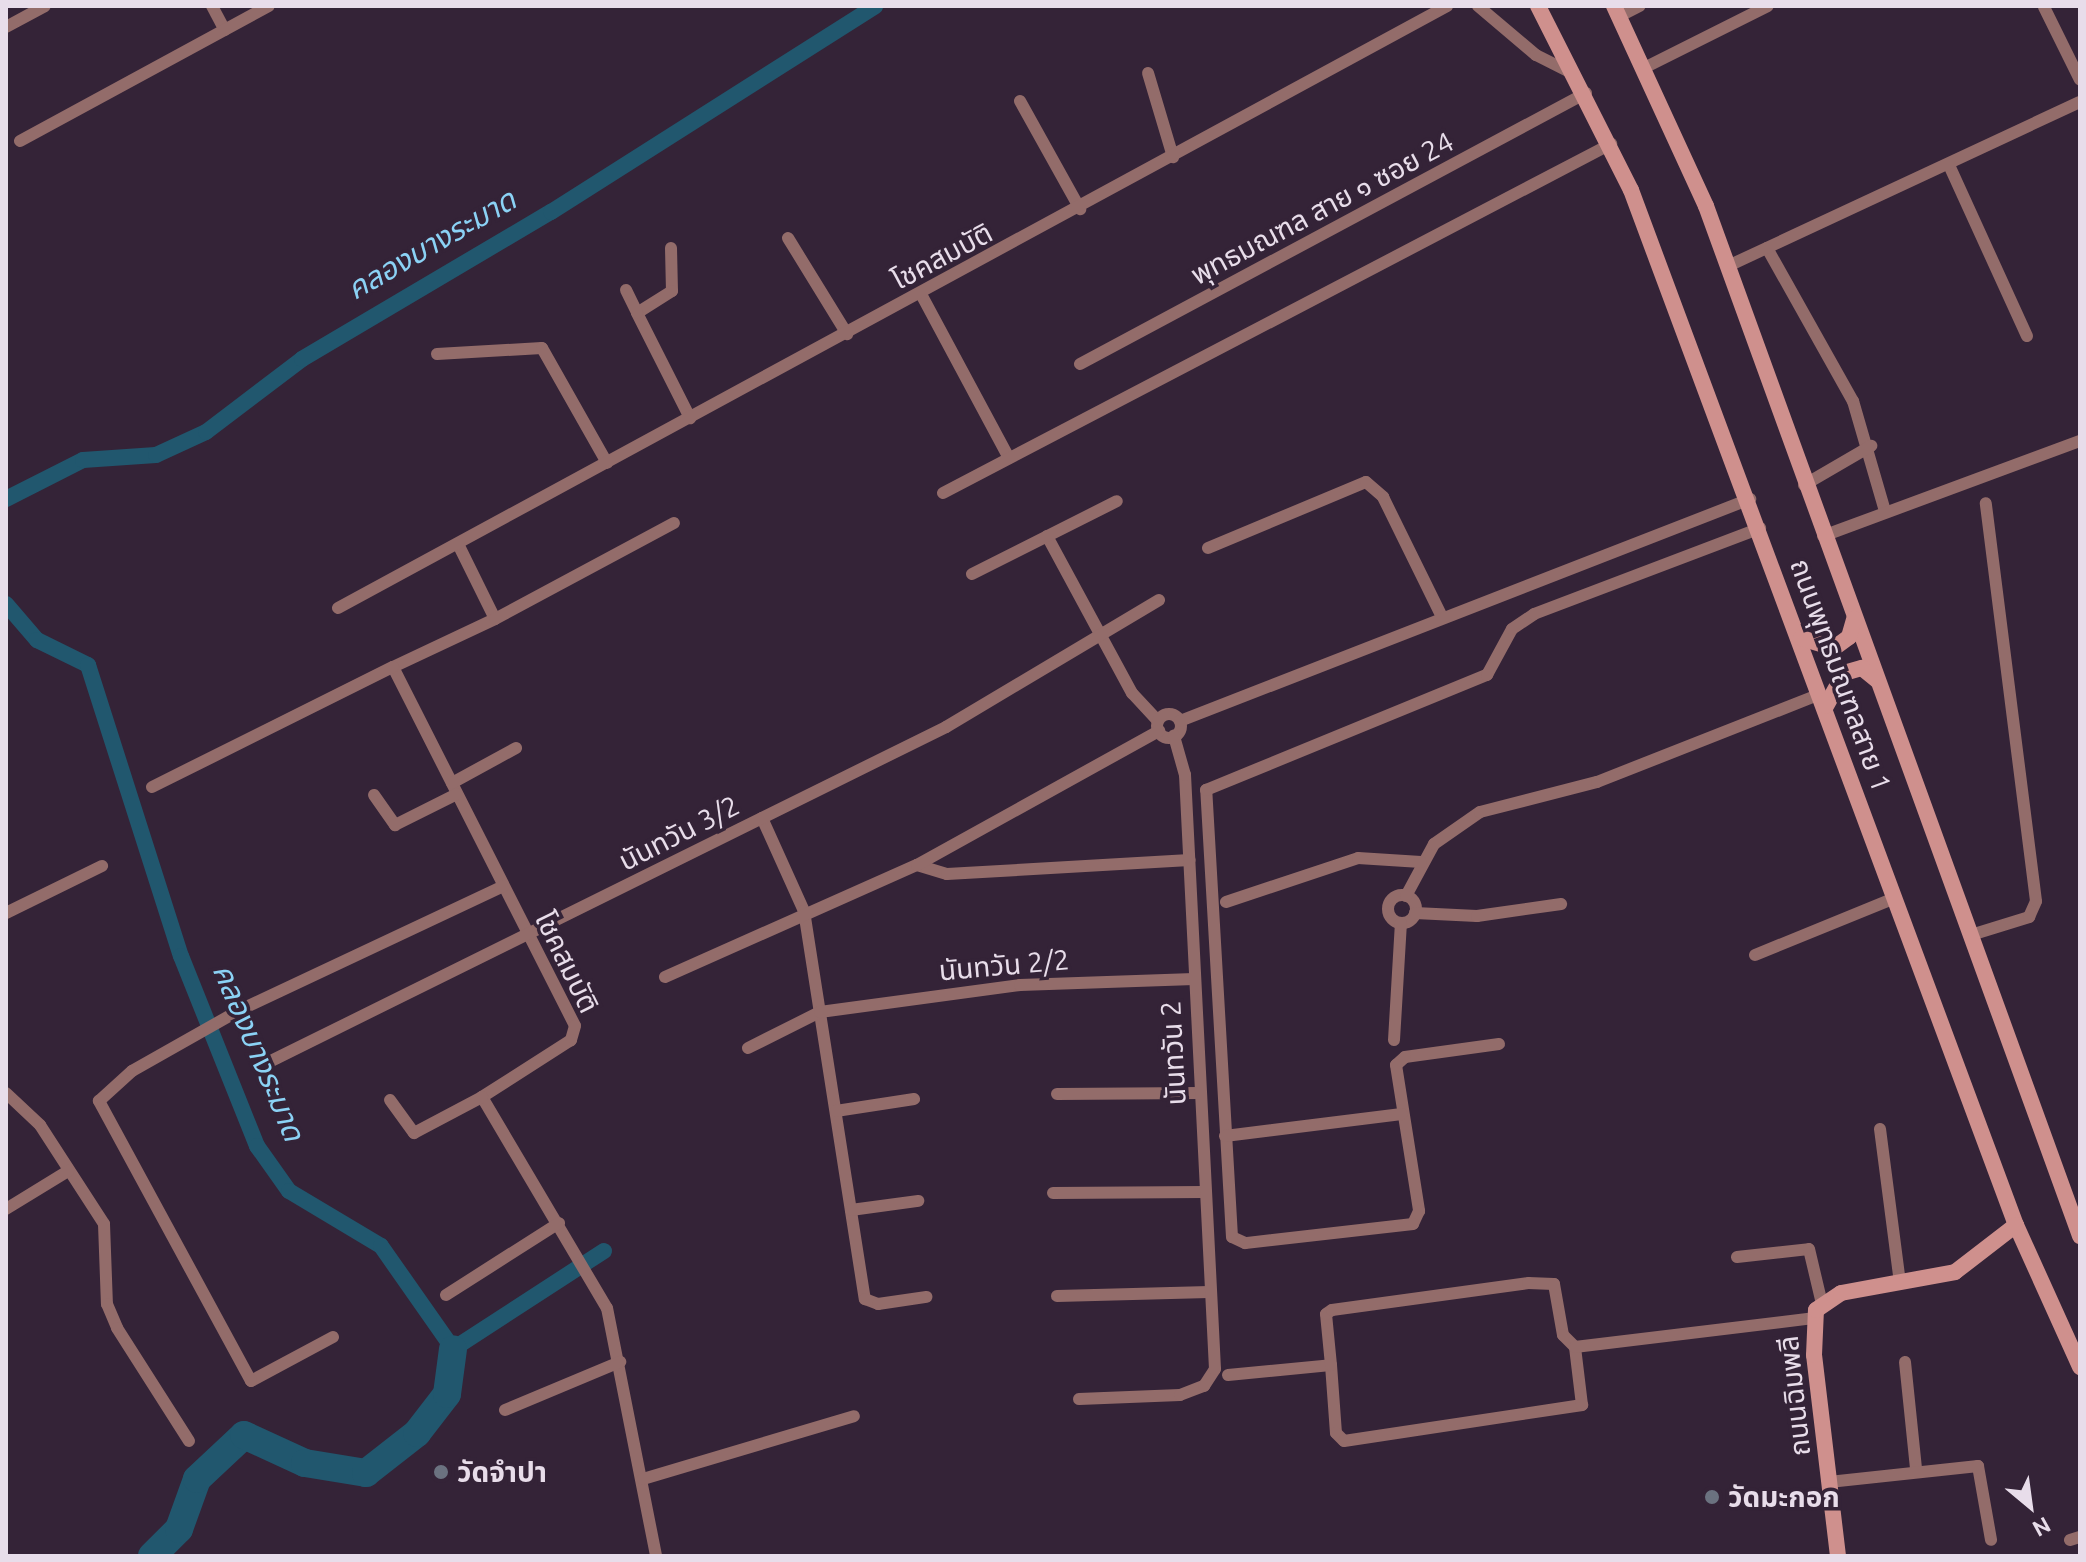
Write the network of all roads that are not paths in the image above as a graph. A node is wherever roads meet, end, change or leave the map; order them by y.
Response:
1 (45, 6) edge
2 (212, 6) edge
3 (269, 6) edge
4 (1447, 6) edge
5 (1478, 6) edge
6 (1538, 6) edge
7 (1640, 6) edge
8 (1768, 6) edge
9 (2044, 7) edge
10 (1617, 11) edge
11 (6, 27) edge
12 (225, 30) junction
13 (1646, 67) junction
14 (1148, 73) dead end
15 (1577, 75) junction
16 (2080, 80) edge
17 (1586, 93) junction
18 (1020, 101) dead end
19 (2080, 102) edge
20 (20, 141) dead end
21 (1611, 144) junction
22 (1173, 157) junction
23 (1949, 165) junction
24 (1080, 209) junction
25 (788, 238) dead end
26 (671, 248) dead end
27 (1767, 248) junction
28 (1728, 266) junction
29 (626, 290) dead end
30 (921, 294) junction
31 (637, 313) junction
32 (847, 334) junction
33 (2027, 336) dead end
34 (437, 354) dead end
35 (1080, 364) dead end
36 (690, 418) junction
37 (2080, 441) edge
38 (1871, 446) junction
39 (1009, 458) junction
40 (607, 463) junction
41 (1804, 485) junction
42 (943, 493) dead end
43 (1750, 499) junction
44 (1117, 501) dead end
45 (1986, 503) dead end
46 (1885, 511) junction
47 (674, 523) dead end
48 (1760, 528) junction
49 (1047, 536) junction
50 (1823, 536) junction
51 (459, 546) junction
52 (1208, 548) dead end
53 (972, 574) dead end
54 (1159, 600) dead end
55 (338, 608) dead end
56 (1442, 617) junction
57 (495, 619) junction
58 (1854, 619) junction
59 (1101, 635) junction
60 (1801, 638) junction
61 (393, 667) junction
62 (1879, 682) junction
63 (1823, 700) junction
64 (1180, 721) junction
65 (1158, 726) junction
66 (1174, 736) junction
67 (516, 748) dead end
68 (152, 787) dead end
69 (454, 788) junction
70 (374, 795) dead end
71 (762, 818) junction
72 (1190, 860) junction
73 (1421, 862) junction
74 (917, 865) junction
75 (102, 866) dead end
76 (503, 886) junction
77 (1406, 896) junction
78 (1892, 899) junction
79 (1226, 902) dead end
80 (1561, 904) dead end
81 (804, 911) junction
82 (6, 913) edge
83 (1415, 913) junction
84 (1401, 923) junction
85 (1971, 935) junction
86 (528, 936) junction
87 (1755, 955) dead end
88 (665, 977) dead end
89 (1194, 979) junction
90 (820, 1012) junction
91 (1394, 1040) dead end
92 (1499, 1044) dead end
93 (748, 1048) dead end
94 (271, 1061) dead end
95 (6, 1093) edge
96 (1200, 1093) junction
97 (1057, 1094) dead end
98 (482, 1097) junction
99 (914, 1099) dead end
100 (390, 1100) dead end
101 (836, 1111) junction
102 (1402, 1114) junction
103 (1880, 1129) dead end
104 (1225, 1136) junction
105 (68, 1171) junction
106 (1204, 1192) junction
107 (1053, 1193) dead end
108 (918, 1201) dead end
109 (6, 1209) edge
110 (851, 1210) junction
111 (559, 1223) junction
112 (2016, 1225) junction
113 (2080, 1236) edge
114 (1737, 1257) dead end
115 (1900, 1284) junction
116 (1209, 1292) junction
117 (446, 1295) dead end
118 (1057, 1296) dead end
119 (926, 1297) dead end
120 (1817, 1311) junction
121 (333, 1337) dead end
122 (1575, 1347) junction
123 (620, 1362) junction
124 (1905, 1362) dead end
125 (1331, 1365) junction
126 (2080, 1367) edge
127 (1228, 1375) dead end
128 (1079, 1399) dead end
129 (505, 1410) dead end
130 (854, 1416) dead end
131 (189, 1441) dead end
132 (1916, 1469) junction
133 (643, 1479) junction
134 (1829, 1482) junction
135 (1991, 1540) dead end
136 (656, 1556) edge
137 (1838, 1556) edge

1 - 11 street
2 - 12 street
3 - 12 street
4 - 22 street, โชคสมบัติ
5 - 15 street
6 - 15 main road, ถนนพุทธมณฑลสาย 1
7 - 10 street
8 - 13 street
9 - 16 street
10 - 13 main road, ถนนพุทธมณฑลสาย 1
12 - 20 street
13 - 28 main road, ถนนพุทธมณฑลสาย 1
14 - 22 street
15 - 17 main road, ถนนพุทธมณฑลสาย 1
17 - 21 main road, ถนนพุทธมณฑลสาย 1
17 - 35 street, พุทธมณฑล สาย ๑ ซอย 24
18 - 24 street
19 - 23 street
21 - 39 street
21 - 43 main road, ถนนพุทธมณฑลสาย 1
22 - 24 street, โชคสมบัติ
23 - 27 street
23 - 33 street
24 - 30 street, โชคสมบัติ
25 - 32 street
26 - 31 street
27 - 28 street
27 - 38 street
28 - 41 main road, ถนนพุทธมณฑลสาย 1
29 - 31 street
30 - 32 street, โชคสมบัติ
30 - 39 street
31 - 36 street
32 - 36 street, โชคสมบัติ
34 - 40 street
36 - 40 street, โชคสมบัติ
37 - 46 street
38 - 41 street
38 - 46 street
39 - 42 street
40 - 51 street, โชคสมบัติ
41 - 50 main road, ถนนพุทธมณฑลสาย 1
43 - 48 main road, ถนนพุทธมณฑลสาย 1
43 - 56 street
44 - 49 street
45 - 85 street
46 - 50 street
47 - 57 street
48 - 60 main road, ถนนพุทธมณฑลสาย 1
48 - 104 street
49 - 53 street
49 - 59 street
50 - 58 main road, ถนนพุทธมณฑลสาย 1
51 - 55 street, โชคสมบัติ
51 - 57 street
52 - 56 street
54 - 59 street, นันทวัน 3/2
56 - 64 street
57 - 61 street
58 - 60 main road
58 - 62 main road, ถนนพุทธมณฑลสาย 1
59 - 65 street
59 - 71 street, นันทวัน 3/2
60 - 63 main road, ถนนพุทธมณฑลสาย 1
61 - 68 street
61 - 69 street, โชคสมบัติ
62 - 63 main road
62 - 85 main road, ถนนพุทธมณฑลสาย 1
63 - 73 street
63 - 78 main road, ถนนพุทธมณฑลสาย 1
64 - 65 street
64 - 66 street
65 - 66 street
65 - 74 street
66 - 72 street, นันทวัน 2
67 - 69 street
69 - 70 street
69 - 76 street, โชคสมบัติ
71 - 81 street
71 - 86 street, นันทวัน 3/2
72 - 74 street
72 - 89 street, นันทวัน 2
73 - 77 street
73 - 79 street
74 - 81 street
75 - 82 street
76 - 86 street, โชคสมบัติ
76 - 121 street
77 - 83 street
77 - 84 street
78 - 87 street
78 - 112 main road, ถนนพุทธมณฑลสาย 1
80 - 83 street
81 - 88 street
81 - 90 street
83 - 84 street
84 - 91 street
85 - 113 main road, ถนนพุทธมณฑลสาย 1
86 - 94 street, นันทวัน 3/2
86 - 98 street, โชคสมบัติ
89 - 90 street, นันทวัน 2/2
89 - 96 street, นันทวัน 2
90 - 93 street, นันทวัน 2/2
90 - 101 street
92 - 102 street
95 - 105 street
96 - 97 street
96 - 106 street, นันทวัน 2
98 - 100 street
98 - 111 street
99 - 101 street
101 - 110 street
102 - 104 street
102 - 104 street
103 - 115 street
105 - 109 street
105 - 131 street
106 - 107 street
106 - 116 street, นันทวัน 2
108 - 110 street
110 - 119 street
111 - 117 street
111 - 123 street
112 - 115 main road, ถนนฉิมพลี
112 - 126 main road, ถนนพุทธมณฑลสาย 1
114 - 120 street
115 - 120 main road, ถนนฉิมพลี
116 - 118 street
116 - 128 street, นันทวัน 2
120 - 122 street
120 - 134 main road, ถนนฉิมพลี
122 - 125 street
122 - 125 street
123 - 129 street
123 - 133 street
124 - 132 street
125 - 127 street
130 - 133 street
132 - 134 street
132 - 135 street
133 - 136 street
134 - 137 main road, ถนนฉิมพลี

